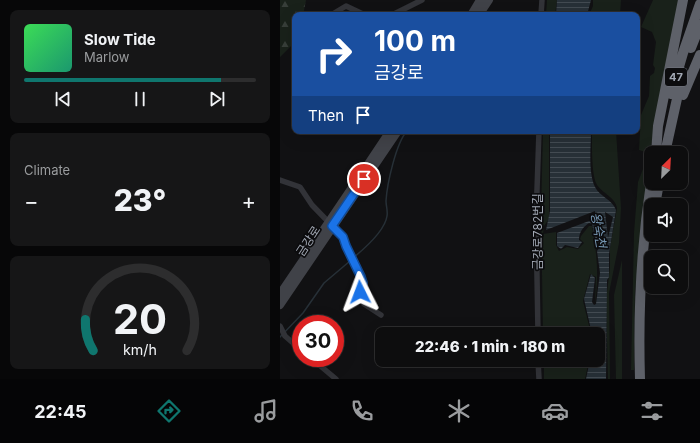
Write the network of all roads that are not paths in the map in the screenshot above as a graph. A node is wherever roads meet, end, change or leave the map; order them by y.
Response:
1 (422, 0) edge
2 (480, 0) edge
3 (489, 0) edge
4 (542, 0) edge
5 (683, 0) edge
6 (700, 4) edge
7 (337, 12) edge
8 (359, 12) edge
9 (398, 12) edge
10 (473, 12) edge
11 (480, 12) edge
12 (541, 12) edge
13 (700, 25) edge
14 (700, 55) edge
15 (388, 134) edge
16 (396, 134) edge
17 (539, 134) edge
18 (668, 136) junction
19 (659, 146) edge
20 (661, 146) edge
21 (663, 146) edge
22 (280, 180) edge
23 (650, 190) edge
24 (330, 224) junction
25 (651, 242) edge
26 (280, 294) edge
27 (280, 305) edge
28 (381, 315) dead end
29 (538, 327) edge
30 (281, 328) edge
31 (292, 342) edge
32 (322, 367) edge
33 (538, 367) edge
34 (336, 379) edge
35 (538, 379) edge
36 (640, 379) edge
37 (646, 379) edge

1 - 9 street
2 - 10 street
3 - 11 street
4 - 12 street
5 - 19 highway
6 - 20 highway, 47
7 - 8 street
13 - 18 highway, 47
14 - 18 highway
15 - 24 street, 금강로
16 - 24 street, 금강로
17 - 29 street, 금강로782번길
18 - 21 highway, 47
22 - 24 street
23 - 36 highway
24 - 26 street, 금강로
24 - 27 street, 금강로
24 - 28 street
25 - 37 highway
30 - 31 street
32 - 34 street
33 - 35 street

